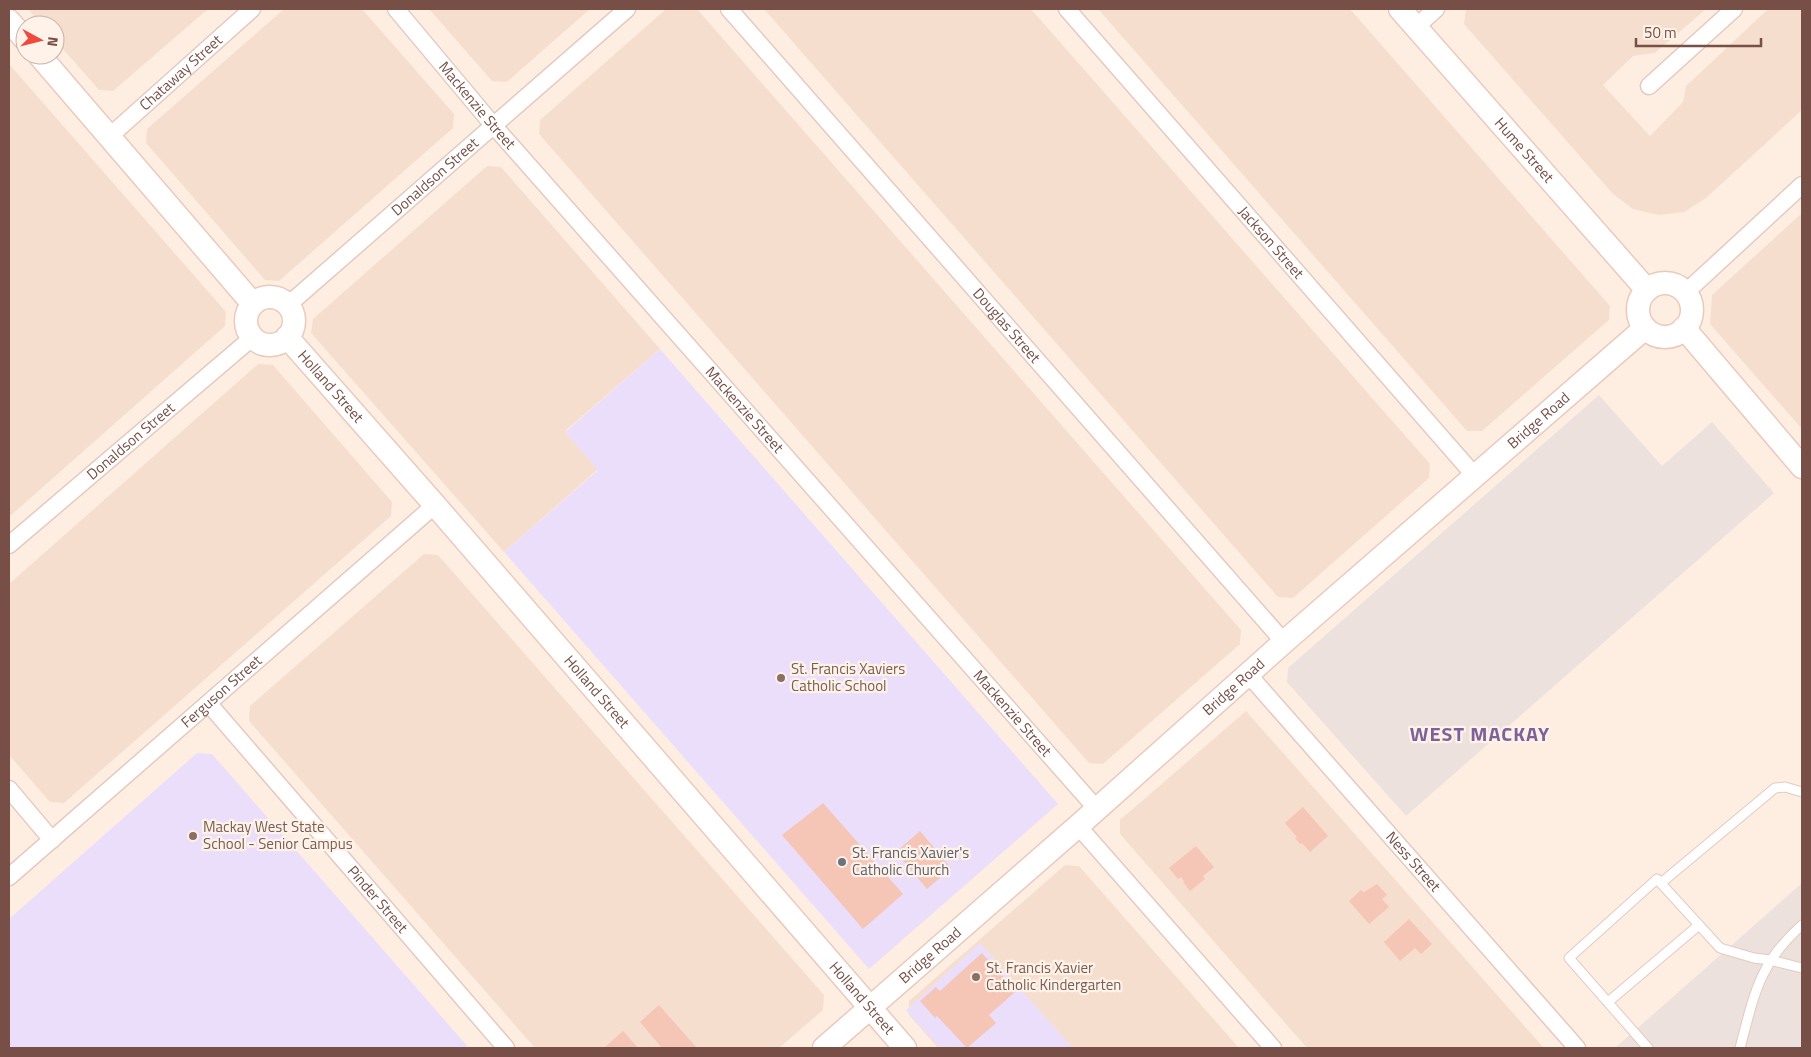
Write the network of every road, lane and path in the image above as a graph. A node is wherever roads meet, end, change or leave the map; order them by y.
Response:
1 (252, 9) edge
2 (396, 9) edge
3 (627, 9) edge
4 (729, 9) edge
5 (1066, 9) edge
6 (1400, 9) edge
7 (1436, 9) edge
8 (1734, 9) edge
9 (1416, 27) junction
10 (48, 65) edge
11 (1649, 86) dead end
12 (494, 125) junction
13 (110, 136) junction
14 (1802, 185) edge
15 (1647, 290) junction
16 (1685, 293) junction
17 (252, 304) junction
18 (288, 305) junction
19 (1644, 328) junction
20 (1684, 328) junction
21 (287, 337) junction
22 (253, 338) junction
23 (1802, 467) edge
24 (1475, 476) junction
25 (435, 505) junction
26 (9, 545) edge
27 (1284, 642) junction
28 (1248, 674) junction
29 (209, 704) junction
30 (9, 789) edge
31 (1802, 792) edge
32 (1096, 808) junction
33 (1078, 826) junction
34 (52, 840) junction
35 (9, 877) edge
36 (1661, 883) junction
37 (1699, 925) junction
38 (1802, 925) edge
39 (1770, 960) junction
40 (1802, 968) edge
41 (1608, 1002) junction
42 (870, 1008) junction
43 (506, 1048) edge
44 (824, 1048) edge
45 (905, 1048) edge
46 (1273, 1048) edge
47 (1578, 1048) edge
48 (1648, 1048) edge
49 (1740, 1048) edge

1 - 13 street, Chataway Street
2 - 12 street, Mackenzie Street
3 - 12 street, Donaldson Street
4 - 27 street, Douglas Street
5 - 24 street, Jackson Street
6 - 9 street, Hume Street
7 - 9 street
8 - 11 street
9 - 15 street, Hume Street
10 - 13 street
12 - 18 street, Donaldson Street
12 - 32 street, Mackenzie Street
13 - 17 street
14 - 16 street
15 - 16 street
15 - 19 street
16 - 20 street
17 - 18 street
17 - 22 street
18 - 21 street
19 - 20 street
19 - 24 street, Bridge Road
20 - 23 street
21 - 22 street
21 - 25 street, Holland Street
22 - 26 street, Donaldson Street
24 - 27 street, Bridge Road
25 - 29 street, Ferguson Street
25 - 42 street, Holland Street
27 - 28 street, Bridge Road
28 - 32 street, Bridge Road
28 - 47 street, Ness Street
29 - 34 street, Ferguson Street
29 - 43 street, Pinder Street
30 - 34 street
31 - 36 lane
32 - 33 street, Bridge Road
33 - 42 street, Bridge Road
33 - 46 street
34 - 35 street, Ferguson Street
36 - 37 lane
36 - 41 lane
37 - 39 lane
37 - 41 lane
38 - 39 lane
39 - 40 lane
39 - 49 lane
41 - 48 lane
42 - 44 street, Bridge Road
42 - 45 street, Holland Street

